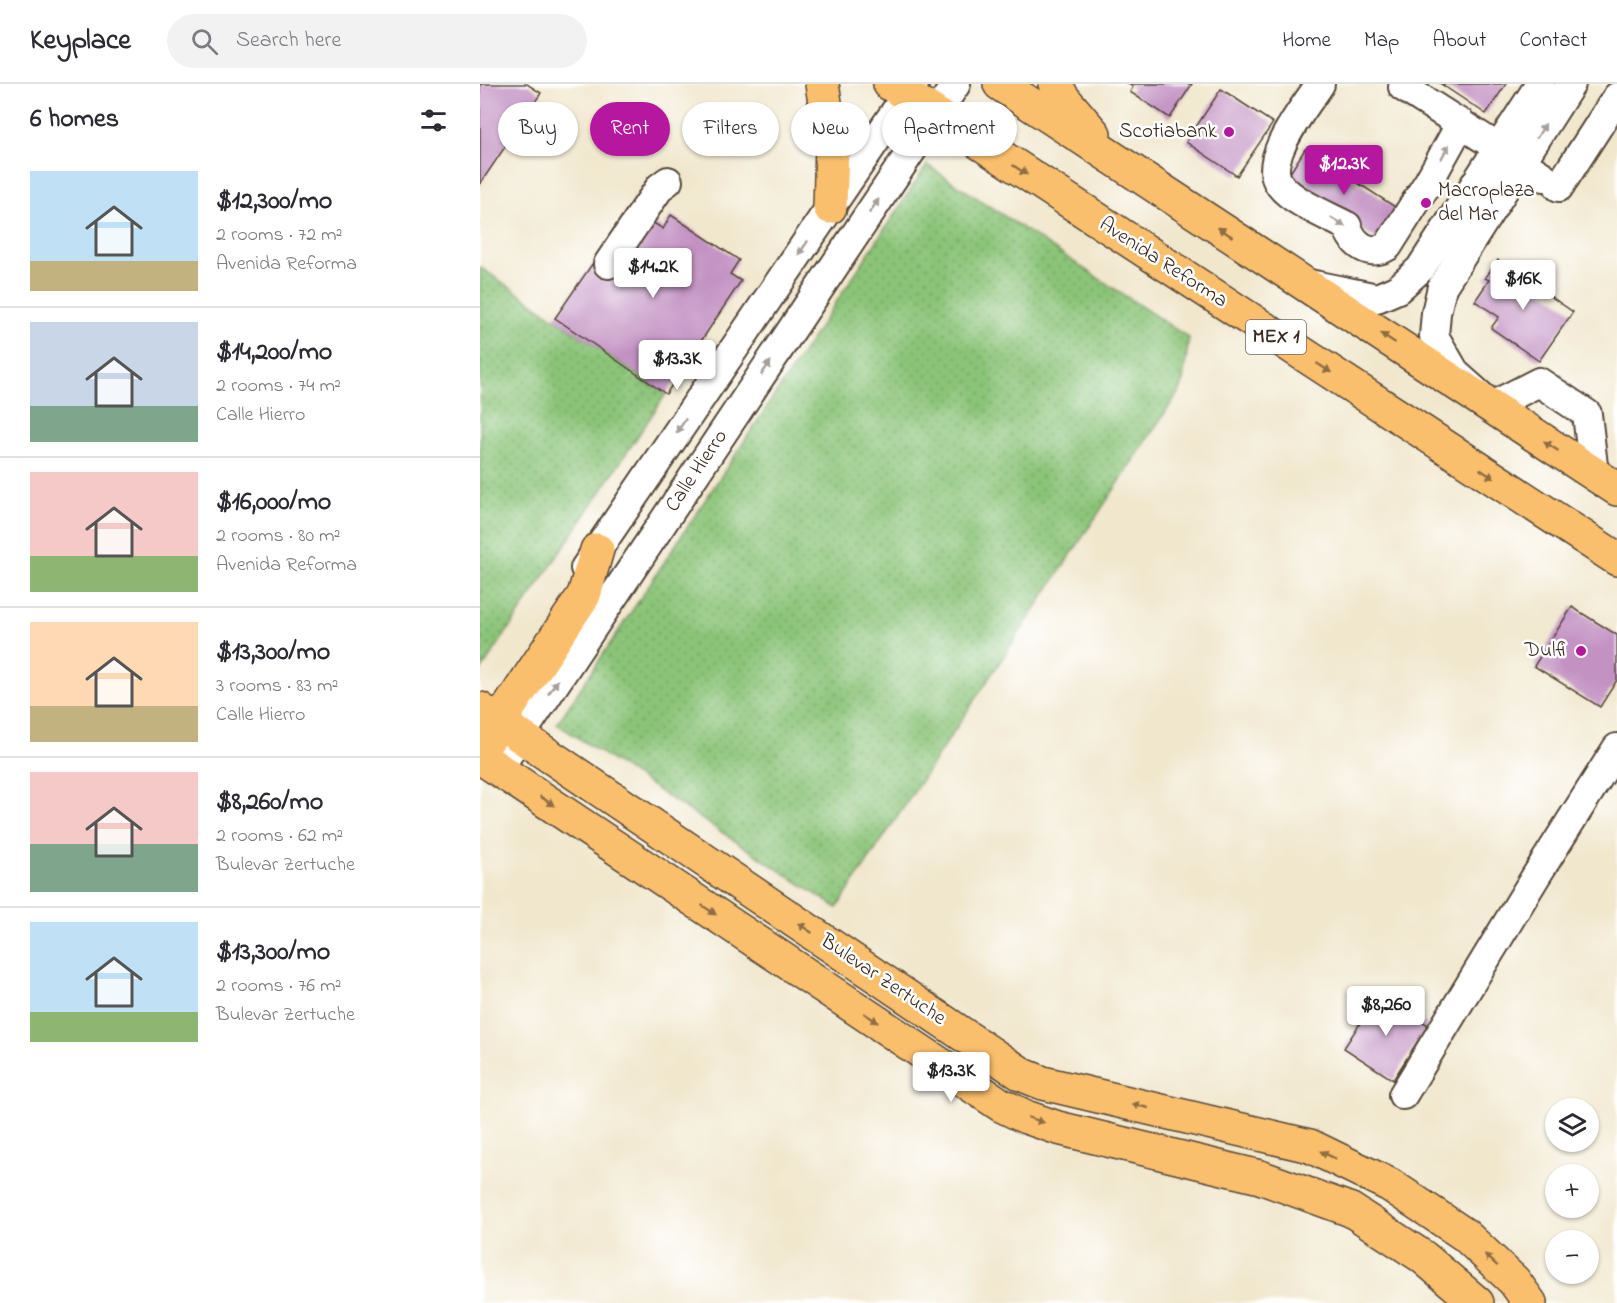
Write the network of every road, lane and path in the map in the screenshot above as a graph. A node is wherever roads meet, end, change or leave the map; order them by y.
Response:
1 (822, 84) edge
2 (956, 84) edge
3 (1000, 84) edge
4 (1055, 84) edge
5 (1320, 84) edge
6 (1405, 84) edge
7 (1540, 84) edge
8 (1571, 84) edge
9 (903, 88) edge
10 (1617, 97) edge
11 (920, 102) edge
12 (944, 102) edge
13 (1461, 123) junction
14 (905, 156) edge
15 (998, 156) edge
16 (1118, 162) junction
17 (1531, 169) junction
18 (668, 181) dead end
19 (830, 207) junction
20 (608, 264) dead end
21 (1303, 282) junction
22 (1492, 406) junction
23 (1605, 482) edge
24 (597, 550) joint
25 (1617, 559) edge
26 (496, 720) edge
27 (1617, 748) edge
28 (486, 759) edge
29 (1403, 1095) dead end
30 (1477, 1303) edge
31 (1530, 1303) edge

1 - 19 main road
2 - 12 street, Calle Hierro
3 - 16 main road, MEX 1
4 - 16 main road
5 -> 13 street
6 - 13 street
7 - 17 street
17 -> 8 street
9 - 11 main road, Avenida Reforma / MEX 1
9 - 19 street, Calle Hierro
10 - 17 street
13 - 17 street
26 -> 14 street, Calle Hierro
15 -> 25 main road, Avenida Reforma / MEX 1
21 -> 16 main road, MEX 1
17 - 21 street
17 - 22 street
18 - 20 street
19 -> 24 street, Calle Hierro
22 -> 21 main road, MEX 1
23 -> 22 main road, MEX 1
22 - 23 street
24 - 26 main road
26 - 28 main road
31 -> 26 main road, Bulevar Zertuche
27 - 29 street
28 -> 30 main road, Bulevar Zertuche

